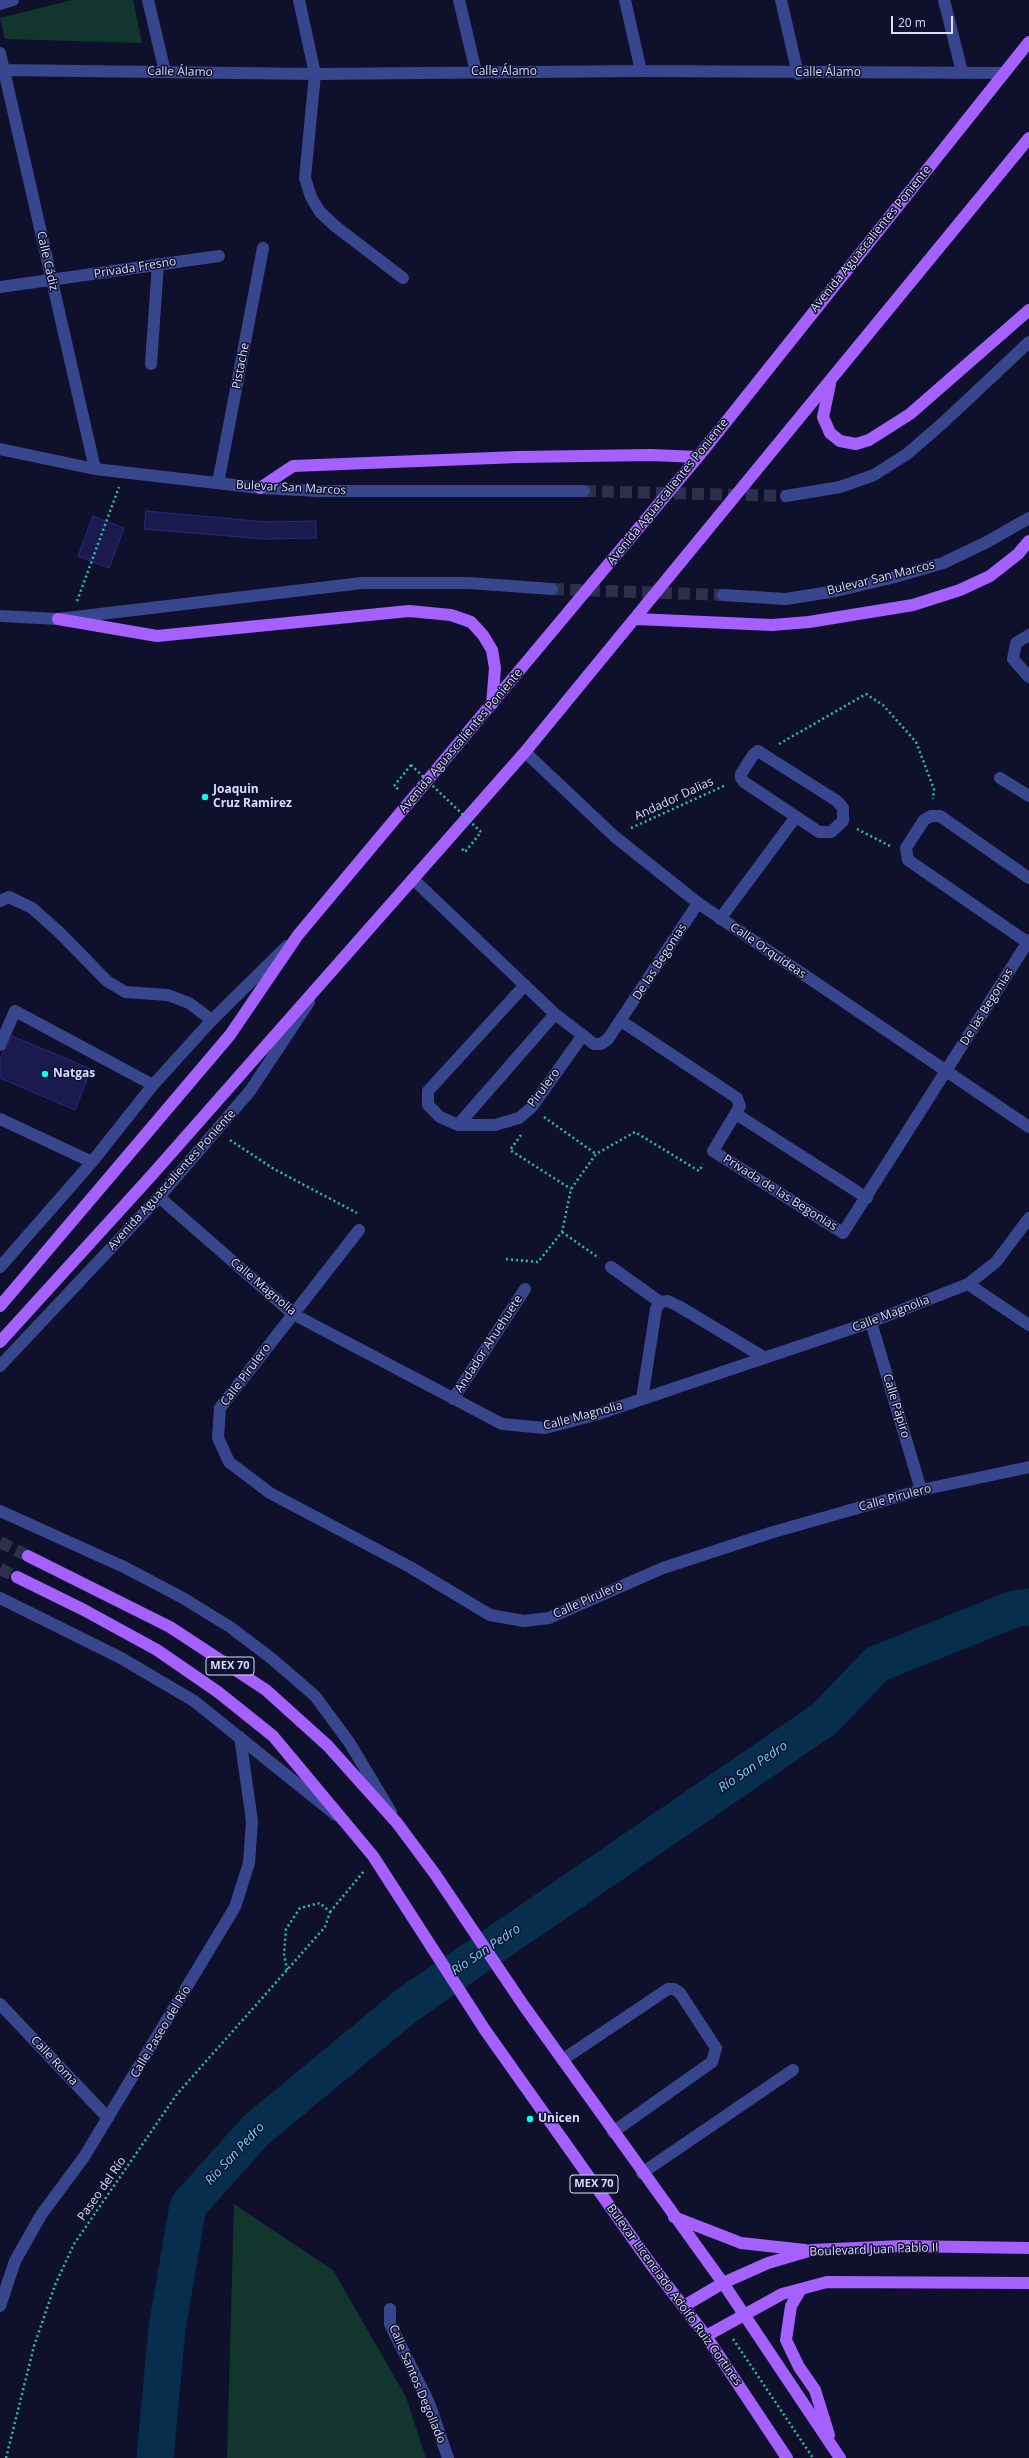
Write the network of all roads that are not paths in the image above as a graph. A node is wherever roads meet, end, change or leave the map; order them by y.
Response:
1 (13, 0) edge
2 (148, 0) edge
3 (299, 0) edge
4 (459, 0) edge
5 (624, 0) edge
6 (781, 0) edge
7 (944, 0) edge
8 (0, 4) edge
9 (1029, 42) edge
10 (0, 53) edge
11 (2, 69) edge
12 (641, 71) junction
13 (165, 72) junction
14 (476, 72) junction
15 (962, 72) junction
16 (1003, 73) junction
17 (315, 74) junction
18 (798, 74) junction
19 (1029, 138) edge
20 (263, 248) dead end
21 (219, 256) dead end
22 (158, 264) junction
23 (404, 278) dead end
24 (52, 281) junction
25 (0, 287) edge
26 (1029, 310) edge
27 (1029, 342) edge
28 (151, 364) dead end
29 (831, 382) junction
30 (0, 449) edge
31 (698, 457) junction
32 (95, 469) junction
33 (218, 483) junction
34 (260, 488) junction
35 (584, 491) tunnel mouth
36 (786, 496) tunnel mouth
37 (1029, 518) edge
38 (1029, 541) edge
39 (552, 588) tunnel mouth
40 (723, 595) tunnel mouth
41 (0, 616) edge
42 (64, 619) junction
43 (636, 619) junction
44 (1029, 635) edge
45 (1029, 677) edge
46 (492, 704) junction
47 (525, 752) junction
48 (1000, 778) dead end
49 (1029, 796) edge
50 (795, 818) junction
51 (1029, 878) edge
52 (414, 879) junction
53 (0, 901) edge
54 (698, 903) junction
55 (720, 919) junction
56 (298, 935) junction
57 (1028, 941) edge
58 (325, 978) junction
59 (525, 985) junction
60 (555, 1014) junction
61 (212, 1020) junction
62 (621, 1021) junction
63 (584, 1035) junction
64 (0, 1045) edge
65 (947, 1071) junction
66 (153, 1086) junction
67 (736, 1114) junction
68 (0, 1119) edge
69 (458, 1125) junction
70 (1029, 1127) edge
71 (92, 1162) junction
72 (158, 1197) junction
73 (867, 1198) junction
74 (1029, 1218) edge
75 (359, 1230) dead end
76 (2, 1260) edge
77 (611, 1267) road end
78 (968, 1284) junction
79 (525, 1289) dead end
80 (660, 1302) junction
81 (0, 1306) edge
82 (293, 1314) junction
83 (871, 1322) junction
84 (1029, 1325) edge
85 (0, 1342) edge
86 (765, 1358) junction
87 (0, 1366) edge
88 (453, 1399) junction
89 (642, 1399) junction
90 (1029, 1467) edge
91 (921, 1490) junction
92 (2, 1513) edge
93 (28, 1556) tunnel mouth
94 (17, 1577) tunnel mouth
95 (0, 1598) edge
96 (240, 1736) junction
97 (346, 1823) junction
98 (397, 1823) junction
99 (0, 2004) edge
100 (562, 2060) junction
101 (793, 2070) dead end
102 (108, 2118) junction
103 (613, 2132) junction
104 (642, 2173) junction
105 (674, 2217) junction
106 (1029, 2248) edge
107 (812, 2250) junction
108 (723, 2283) junction
109 (1029, 2283) edge
110 (801, 2289) junction
111 (0, 2306) edge
112 (684, 2306) junction
113 (390, 2309) dead end
114 (744, 2314) junction
115 (706, 2336) junction
116 (837, 2454) edge
117 (448, 2458) edge
118 (787, 2458) edge

1 - 8 street
2 - 13 street
3 - 17 street
4 - 14 street
5 - 12 street
6 - 18 street
7 - 15 street
9 - 16 main road, Avenida Aguascalientes Poniente
10 - 11 street, Calle Cádiz
11 - 13 street, Calle Álamo
11 - 24 street, Calle Cádiz
12 - 14 street, Calle Álamo
12 - 18 street, Calle Álamo
13 - 17 street, Calle Álamo
14 - 17 street, Calle Álamo
15 - 16 street, Calle Álamo
15 - 18 street, Calle Álamo
16 - 31 main road, Avenida Aguascalientes Poniente
17 - 23 street
19 - 29 main road, Avenida Aguascalientes Poniente
20 - 33 street, Pistache
21 - 22 street, Privada Fresno
22 - 24 street, Privada Fresno
22 - 28 street
24 - 25 street, Privada Fresno
24 - 32 street, Calle Cádiz
26 - 29 main road
27 - 36 street
29 - 43 main road, Avenida Aguascalientes Poniente
30 - 32 street, Bulevar San Marcos
31 - 34 main road
31 - 46 main road, Avenida Aguascalientes Poniente
32 - 33 street, Bulevar San Marcos
33 - 34 street, Bulevar San Marcos
34 - 35 street, Bulevar San Marcos
37 - 40 street, Bulevar San Marcos
38 - 43 main road
39 - 42 street
41 - 42 street
42 - 46 main road
43 - 47 main road, Avenida Aguascalientes Poniente
44 - 45 street
46 - 56 main road, Avenida Aguascalientes Poniente
47 - 52 main road, Avenida Aguascalientes Poniente
47 - 54 street, Calle Orquídeas
48 - 49 street
50 - 50 street
50 - 55 street
51 - 57 street, De las Begonias
52 - 58 main road, Avenida Aguascalientes Poniente
52 - 59 street
53 - 61 street
54 - 55 street, Calle Orquídeas
54 - 62 street, De las Begonias
55 - 65 street, Calle Orquídeas
56 - 61 street, Avenida Aguascalientes Poniente
56 - 81 main road, Avenida Aguascalientes Poniente
57 - 65 street, De las Begonias
58 - 72 street, Avenida Aguascalientes Poniente
58 - 85 main road, Avenida Aguascalientes Poniente
59 - 60 street
59 - 69 street, Pirulero
60 - 63 street
60 - 69 street
61 - 66 street, Avenida Aguascalientes Poniente
62 - 63 street, De las Begonias
62 - 67 street
63 - 69 street, Pirulero
64 - 66 street
65 - 70 street, Calle Orquídeas
65 - 73 street, Privada de las Begonias
66 - 71 street, Avenida Aguascalientes Poniente
67 - 73 street
67 - 73 street, Privada de las Begonias
68 - 71 street
71 - 76 street, Avenida Aguascalientes Poniente
72 - 82 street, Calle Magnolia
72 - 87 street, Avenida Aguascalientes Poniente
74 - 78 street, Calle Magnolia
75 - 82 street, Calle Pirulero
77 - 80 street
78 - 83 street, Calle Magnolia
78 - 84 street
79 - 88 street, Andador Ahuehuete
80 - 86 street
80 - 89 street
82 - 88 street, Calle Magnolia
82 - 91 street, Calle Pirulero
83 - 86 street, Calle Magnolia
83 - 91 street, Calle Pápiro
86 - 89 street, Calle Magnolia
88 - 89 street, Calle Magnolia
90 - 91 street, Calle Pirulero
92 - 98 street, MEX 70
93 - 98 main road, MEX 70
94 - 97 main road, Bulevar Licenciado Adolfo Ruiz Cortines / MEX 70
95 - 96 street, MEX 70
96 - 97 street, MEX 70
96 - 102 street, Calle Paseo del Río
97 - 112 main road, Bulevar Licenciado Adolfo Ruiz Cortines / MEX 70
98 - 100 main road, MEX 70
99 - 102 street, Calle Roma
100 - 103 main road, MEX 70
100 - 103 street
101 - 104 street
102 - 111 street, Calle Paseo del Río
103 - 104 main road, MEX 70
104 - 105 main road, MEX 70
105 - 107 main road
105 - 108 main road, MEX 70
106 - 107 main road, Boulevard Juan Pablo II
107 - 108 main road, Boulevard Juan Pablo II
108 - 112 main road, Boulevard Juan Pablo II
108 - 114 main road, MEX 70
109 - 110 main road
110 - 114 main road
110 - 116 main road
112 - 115 main road, Bulevar Licenciado Adolfo Ruiz Cortines / MEX 70
113 - 117 street, Calle Santos Degollado
114 - 115 main road
114 - 116 main road, MEX 70
115 - 118 main road, Bulevar Licenciado Adolfo Ruiz Cortines / MEX 70

